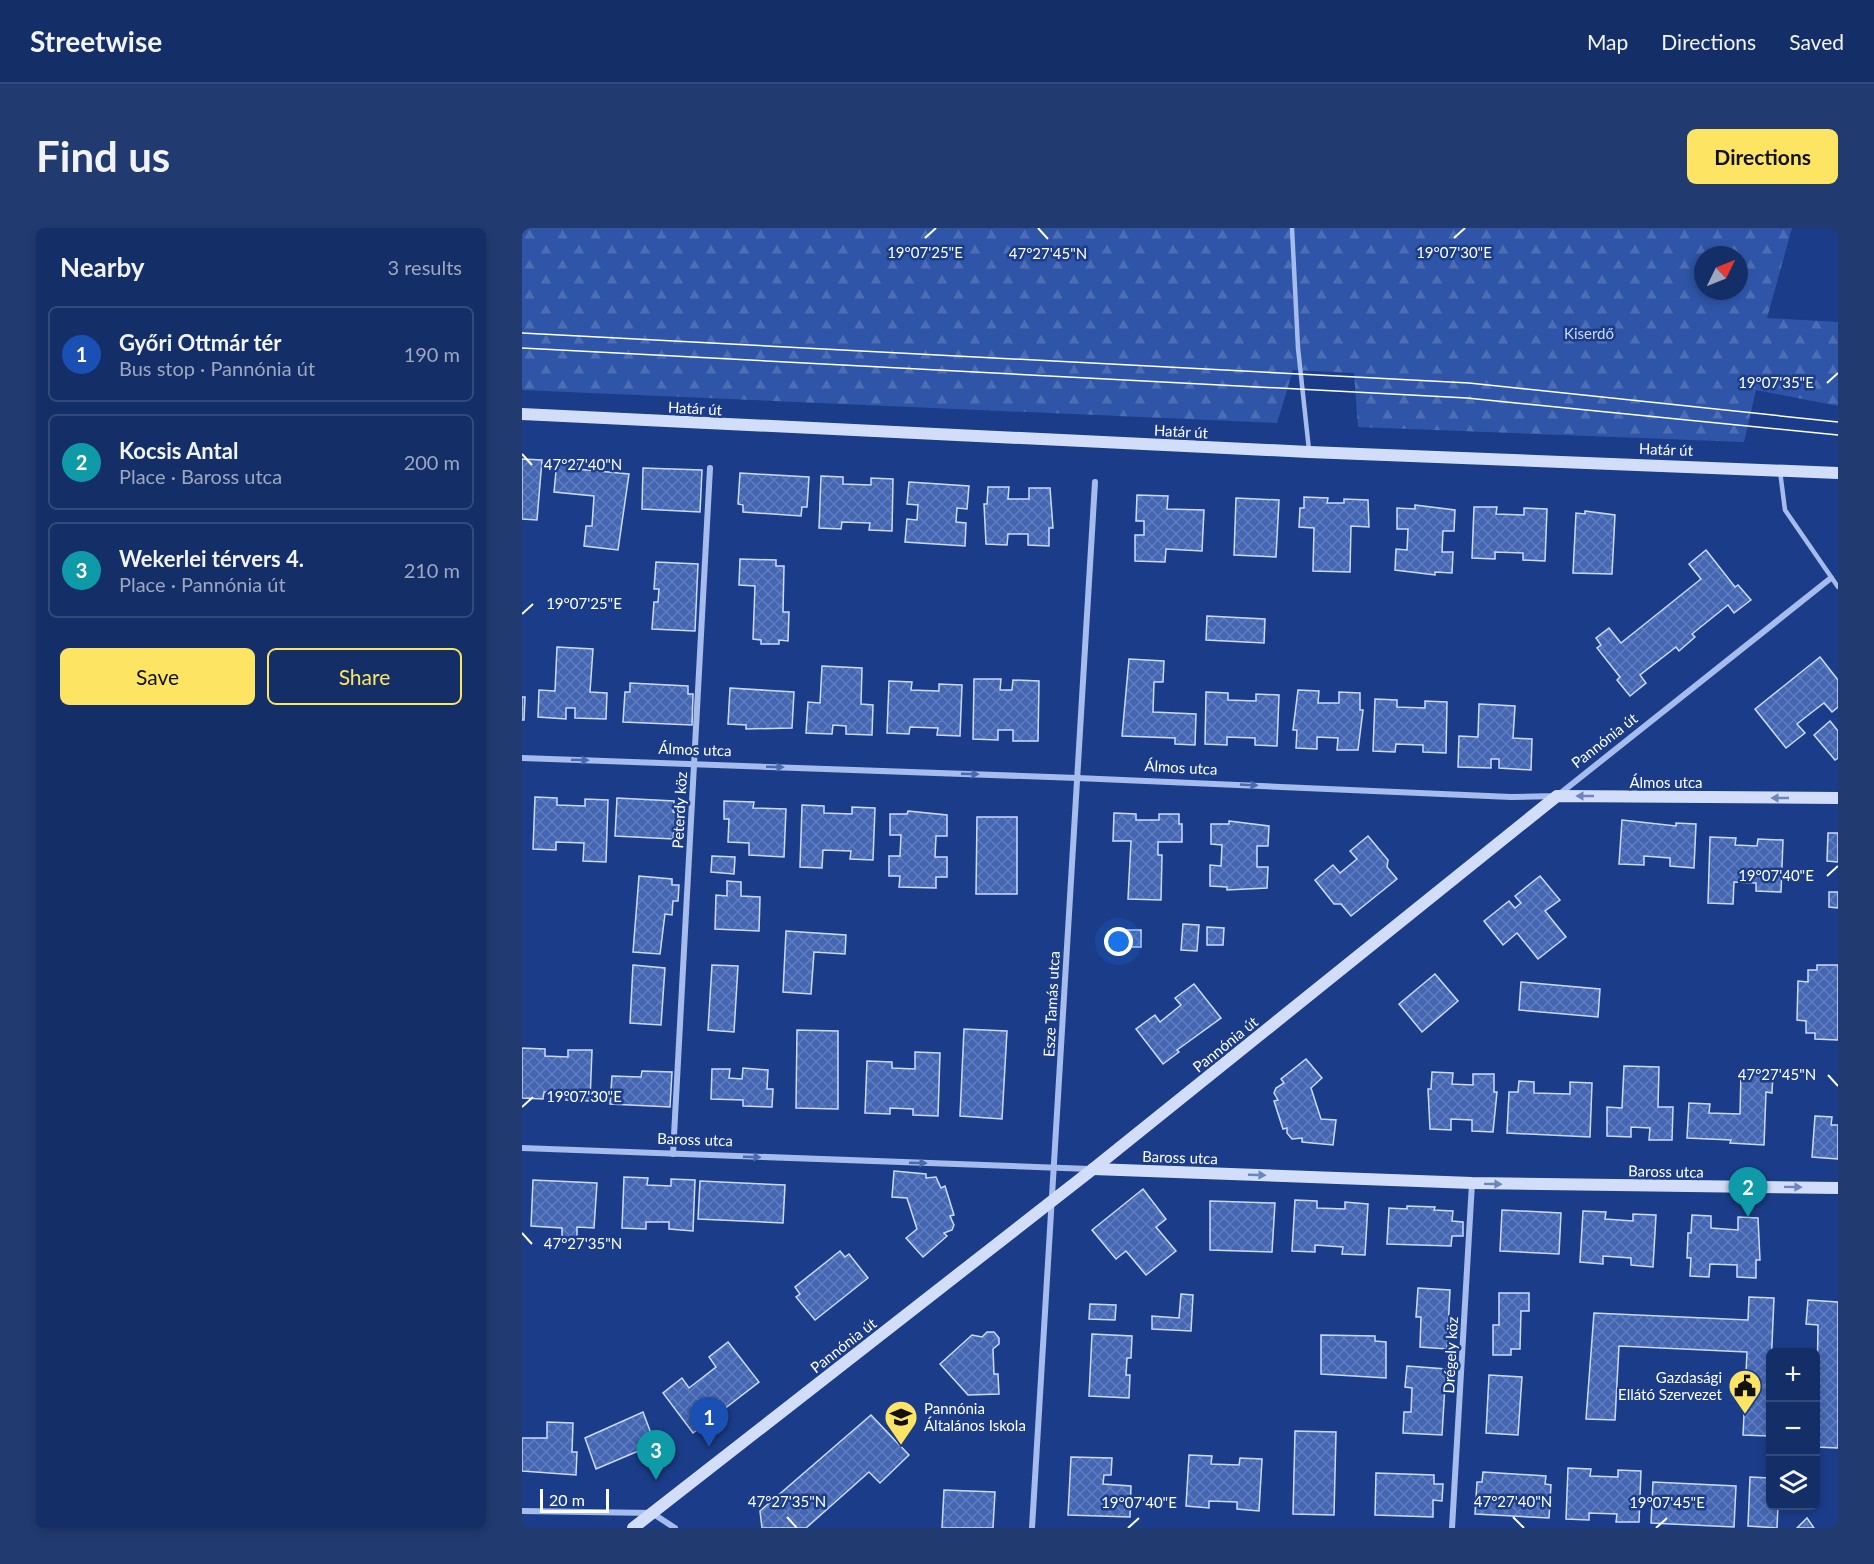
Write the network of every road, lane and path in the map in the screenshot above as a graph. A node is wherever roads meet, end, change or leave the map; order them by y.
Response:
1 (1292, 228) edge
2 (522, 414) edge
3 (1309, 452) junction
4 (710, 468) dead end
5 (1780, 468) junction
6 (1838, 472) edge
7 (1095, 482) dead end
8 (1831, 578) junction
9 (1838, 587) edge
10 (522, 758) edge
11 (694, 764) junction
12 (1077, 778) junction
13 (1557, 796) junction
14 (1838, 798) edge
15 (522, 1148) edge
16 (672, 1154) junction
17 (1054, 1168) junction
18 (1093, 1169) junction
19 (1472, 1183) junction
20 (1838, 1188) edge
21 (1053, 1201) junction
22 (522, 1511) edge
23 (652, 1513) junction
24 (633, 1528) edge
25 (675, 1528) edge
26 (1032, 1528) edge
27 (1452, 1528) edge

1 - 3 lane
2 - 3 street, Határ út
3 - 5 street, Határ út
4 - 11 street, Peterdy köz
5 - 6 street, Határ út
5 - 8 lane
7 - 12 street, Esze Tamás utca
8 - 9 lane
8 - 13 street, Pannónia út
10 -> 11 street, Álmos utca
11 -> 12 street, Álmos utca
11 - 16 street, Peterdy köz
12 -> 13 street, Álmos utca
12 - 17 street, Esze Tamás utca
14 -> 13 street, Álmos utca
13 - 18 street, Pannónia út
15 - 16 street, Baross utca
16 -> 17 street, Baross utca
17 - 18 street, Baross utca
17 - 21 street, Esze Tamás utca
18 -> 19 street, Baross utca
18 - 21 street, Pannónia út
19 -> 20 street, Baross utca
19 - 27 street, Drégely köz
21 - 23 street, Pannónia út
21 - 26 street, Esze Tamás utca
22 - 23 street
23 - 24 street, Pannónia út
23 - 25 street

